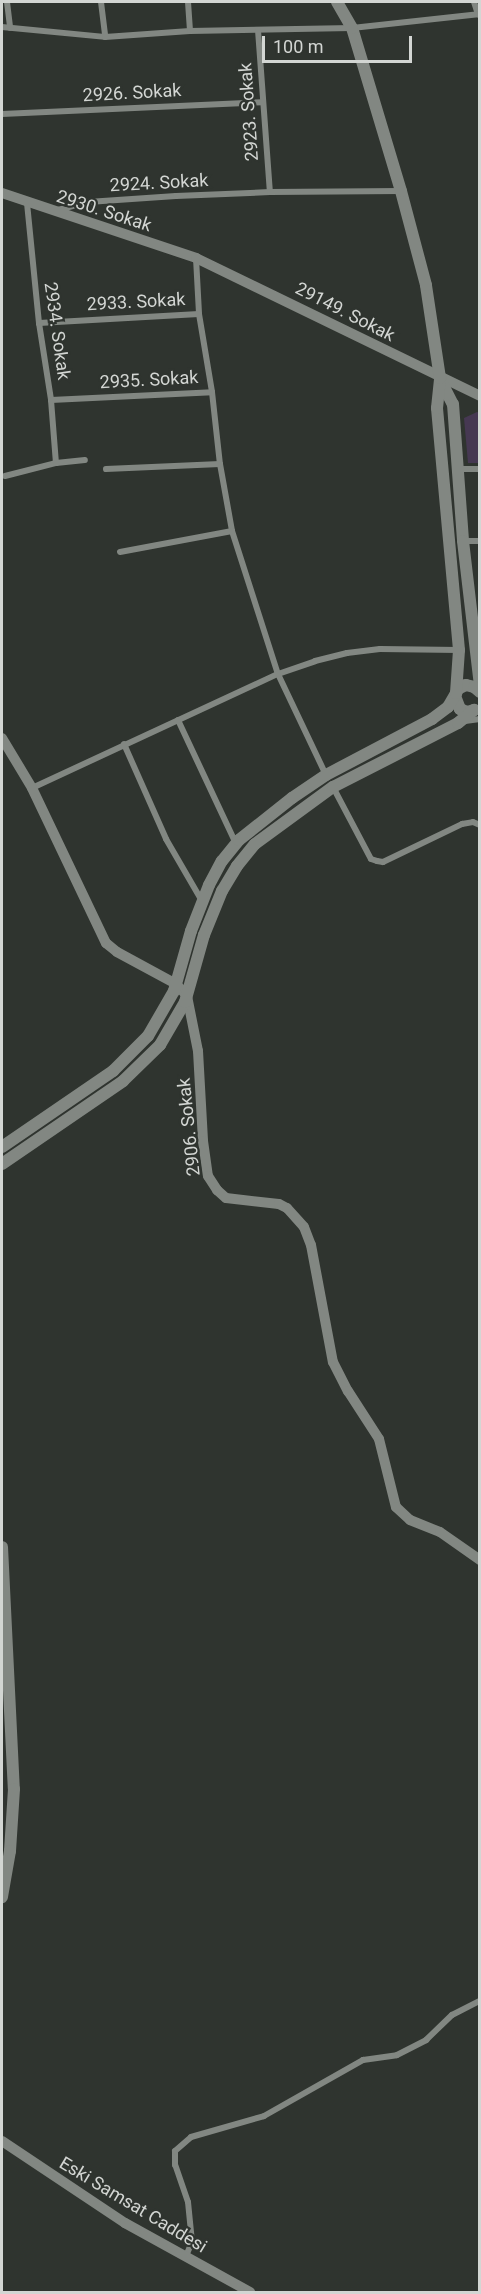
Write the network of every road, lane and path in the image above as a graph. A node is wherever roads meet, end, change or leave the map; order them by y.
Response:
1 (7, 2) edge
2 (101, 2) edge
3 (188, 2) edge
4 (337, 2) edge
5 (474, 2) edge
6 (479, 14) edge
7 (2, 27) edge
8 (10, 28) junction
9 (352, 28) junction
10 (258, 30) junction
11 (190, 31) junction
12 (105, 37) junction
13 (263, 102) junction
14 (2, 114) edge
15 (401, 191) junction
16 (270, 192) junction
17 (2, 193) edge
18 (27, 203) junction
19 (52, 212) junction
20 (196, 258) junction
21 (199, 314) junction
22 (39, 323) junction
23 (440, 378) junction
24 (212, 392) junction
25 (480, 396) edge
26 (51, 400) junction
27 (85, 460) dead end
28 (56, 463) junction
29 (220, 464) junction
30 (106, 469) dead end
31 (458, 469) junction
32 (480, 469) edge
33 (5, 476) dead end
34 (232, 531) junction
35 (463, 541) junction
36 (480, 541) edge
37 (120, 552) dead end
38 (475, 611) edge
39 (459, 650) junction
40 (278, 674) junction
41 (477, 685) edge
42 (480, 692) edge
43 (456, 693) junction
44 (478, 712) edge
45 (178, 720) junction
46 (2, 738) edge
47 (124, 744) junction
48 (326, 775) junction
49 (333, 787) junction
50 (32, 788) junction
51 (480, 825) edge
52 (236, 844) junction
53 (202, 902) junction
54 (176, 984) junction
55 (187, 996) junction
56 (2, 1147) edge
57 (2, 1164) edge
58 (2, 1547) edge
59 (480, 1560) edge
60 (2, 1897) edge
61 (480, 2001) edge
62 (2, 2141) edge
63 (186, 2256) junction
64 (250, 2292) edge

1 - 8 street
2 - 12 street
3 - 11 street
4 - 9 main road
5 - 6 street
6 - 9 street
7 - 8 street
8 - 12 street
9 - 10 street
9 - 15 main road
10 - 11 street
10 - 13 street, 2923. Sokak
11 - 12 street
13 - 14 street, 2926. Sokak
13 - 16 street, 2923. Sokak
15 - 16 street, 2924. Sokak
15 - 23 main road
16 - 19 street, 2924. Sokak
17 - 18 street, 2930. Sokak
18 - 19 street, 2930. Sokak
18 - 22 street, 2934. Sokak
19 - 20 street, 2930. Sokak
20 - 21 street
20 - 23 street, 29149. Sokak
21 - 22 street, 2933. Sokak
21 - 24 street
22 - 26 street, 2934. Sokak
23 - 25 street, 29149. Sokak
23 - 31 main road
23 - 39 main road
24 - 26 street, 2935. Sokak
24 - 29 street
26 - 28 street, 2934. Sokak
27 - 28 street
28 - 33 street
29 - 30 street
29 - 34 street
31 - 32 street
31 - 35 main road
34 - 37 street
34 - 40 street
35 - 36 street
35 - 38 main road
38 - 41 main road
39 - 40 street
39 - 43 main road
40 - 45 street
40 - 48 street
41 - 42 main road
41 - 43 main road
43 - 44 main road
43 - 48 main road
44 - 49 main road
45 - 47 street
45 - 52 street
46 - 50 street
47 - 50 street
47 - 53 street
48 - 52 main road
49 - 51 street
49 - 55 main road
50 - 54 street
52 - 53 main road
53 - 54 main road
54 - 55 street
54 - 56 main road
55 - 57 main road
55 - 59 street, 2906. Sokak
58 - 60 main road
61 - 63 street
62 - 63 street, Eski Samsat Caddesi
63 - 64 street, Eski Samsat Caddesi

